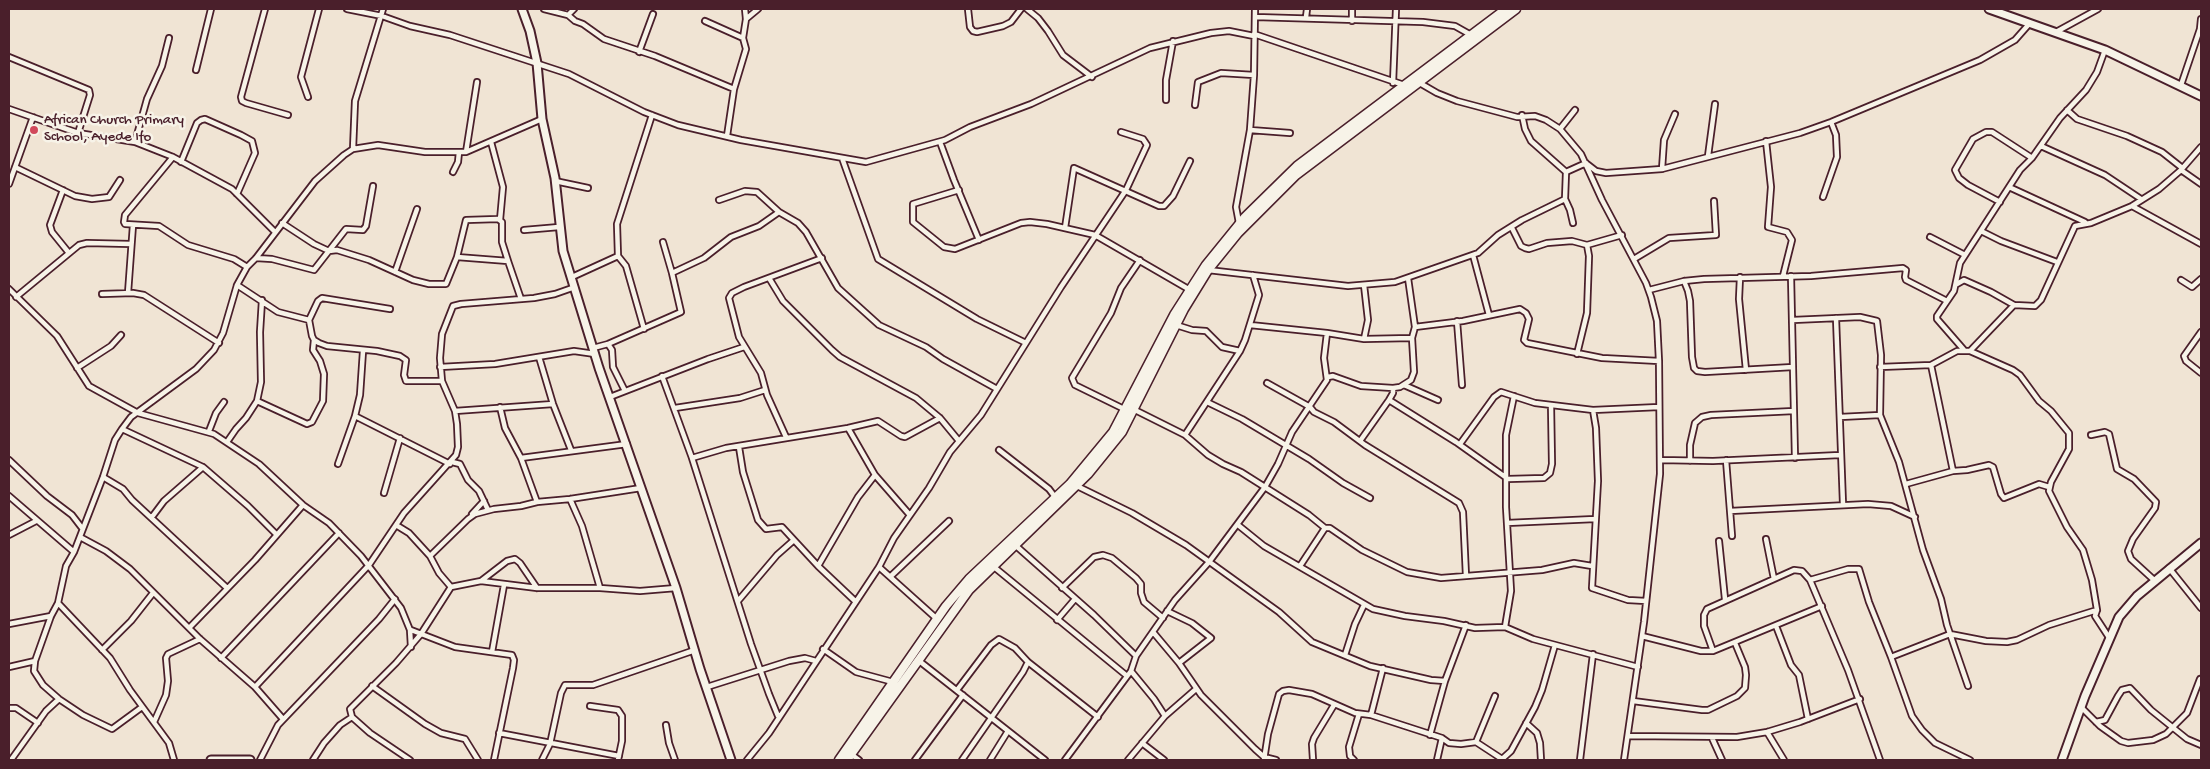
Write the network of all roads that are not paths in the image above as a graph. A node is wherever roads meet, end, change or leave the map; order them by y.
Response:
1 (211, 9) edge
2 (265, 9) edge
3 (319, 9) edge
4 (347, 9) edge
5 (383, 9) edge
6 (522, 9) edge
7 (544, 9) edge
8 (574, 9) edge
9 (745, 9) edge
10 (758, 9) edge
11 (968, 9) edge
12 (1021, 9) edge
13 (1027, 9) edge
14 (1255, 9) edge
15 (1307, 9) edge
16 (1352, 9) edge
17 (1396, 9) edge
18 (1506, 9) edge
19 (1516, 9) edge
20 (1989, 9) edge
21 (2098, 9) edge
22 (2086, 11) edge
23 (653, 14) dead end
24 (568, 15) junction
25 (382, 16) junction
26 (1255, 17) junction
27 (1306, 17) junction
28 (746, 19) junction
29 (2201, 19) edge
30 (705, 21) dead end
31 (1352, 21) junction
32 (1395, 23) junction
33 (2030, 23) junction
34 (2056, 32) junction
35 (1254, 35) junction
36 (1471, 35) junction
37 (169, 38) dead end
38 (743, 38) junction
39 (1173, 41) junction
40 (2104, 50) junction
41 (639, 52) junction
42 (9, 57) edge
43 (536, 63) junction
44 (196, 70) dead end
45 (1254, 75) junction
46 (1092, 76) junction
47 (477, 82) dead end
48 (1418, 82) junction
49 (1393, 83) junction
50 (1404, 85) junction
51 (2181, 85) junction
52 (734, 89) junction
53 (2201, 96) edge
54 (308, 97) dead end
55 (1166, 100) dead end
56 (1715, 104) dead end
57 (1195, 105) dead end
58 (9, 108) edge
59 (1575, 110) dead end
60 (2067, 110) junction
61 (288, 114) dead end
62 (1675, 114) dead end
63 (652, 115) junction
64 (1522, 115) junction
65 (33, 117) junction
66 (542, 119) junction
67 (1831, 122) junction
68 (1560, 129) junction
69 (1250, 130) junction
70 (1121, 132) dead end
71 (78, 133) junction
72 (1290, 133) dead end
73 (727, 136) junction
74 (1766, 141) junction
75 (135, 142) junction
76 (491, 142) junction
77 (940, 142) junction
78 (2041, 146) junction
79 (2201, 147) edge
80 (353, 149) junction
81 (459, 152) junction
82 (466, 152) junction
83 (1708, 156) junction
84 (173, 158) junction
85 (842, 158) junction
86 (2032, 158) junction
87 (1190, 160) dead end
88 (181, 162) junction
89 (1586, 163) junction
90 (15, 167) junction
91 (1662, 169) junction
92 (2181, 169) junction
93 (453, 172) dead end
94 (1566, 172) junction
95 (120, 180) dead end
96 (555, 181) junction
97 (9, 184) edge
98 (2201, 184) edge
99 (373, 186) dead end
100 (2009, 187) junction
101 (588, 188) dead end
102 (63, 190) junction
103 (959, 190) junction
104 (1126, 190) junction
105 (237, 194) junction
106 (1822, 197) dead end
107 (1565, 199) junction
108 (2141, 199) junction
109 (719, 200) dead end
110 (1714, 201) dead end
111 (2000, 202) junction
112 (2132, 206) junction
113 (417, 209) dead end
114 (779, 212) junction
115 (500, 220) junction
116 (282, 223) junction
117 (1239, 223) junction
118 (1573, 223) dead end
119 (2087, 223) junction
120 (133, 225) junction
121 (559, 226) junction
122 (1065, 228) junction
123 (1512, 228) junction
124 (524, 230) dead end
125 (1981, 231) junction
126 (275, 232) junction
127 (1095, 235) junction
128 (1622, 235) junction
129 (1930, 237) dead end
130 (979, 240) junction
131 (663, 242) dead end
132 (131, 244) junction
133 (2201, 244) edge
134 (1587, 245) junction
135 (330, 250) junction
136 (69, 253) junction
137 (1473, 255) junction
138 (1965, 255) junction
139 (618, 256) junction
140 (457, 257) junction
141 (256, 258) junction
142 (822, 258) junction
143 (1634, 259) junction
144 (1140, 260) junction
145 (508, 261) junction
146 (2057, 262) junction
147 (247, 267) junction
148 (1208, 270) junction
149 (395, 272) junction
150 (672, 273) junction
151 (1253, 276) junction
152 (1782, 276) junction
153 (1790, 276) junction
154 (572, 277) junction
155 (1740, 277) junction
156 (769, 278) junction
157 (1408, 278) junction
158 (2201, 279) edge
159 (2181, 280) dead end
160 (1684, 281) junction
161 (1957, 284) junction
162 (237, 285) junction
163 (1364, 285) junction
164 (575, 286) junction
165 (9, 290) edge
166 (1190, 290) junction
167 (1649, 290) junction
168 (128, 293) junction
169 (102, 294) dead end
170 (16, 297) junction
171 (262, 300) junction
172 (521, 300) junction
173 (1947, 301) junction
174 (2014, 304) junction
175 (390, 309) dead end
176 (1489, 315) junction
177 (1836, 318) junction
178 (309, 320) junction
179 (1793, 320) junction
180 (1457, 321) junction
181 (1176, 325) junction
182 (1250, 325) junction
183 (1415, 327) junction
184 (644, 329) junction
185 (1328, 332) junction
186 (2201, 332) edge
187 (121, 335) dead end
188 (1412, 338) junction
189 (1364, 339) junction
190 (314, 340) junction
191 (219, 343) junction
192 (1026, 343) junction
193 (608, 344) junction
194 (744, 347) junction
195 (1964, 350) junction
196 (364, 351) junction
197 (594, 351) junction
198 (1970, 351) junction
199 (1240, 352) junction
200 (1577, 354) junction
201 (539, 357) junction
202 (1659, 361) junction
203 (1932, 365) junction
204 (440, 367) junction
205 (1793, 367) junction
206 (1880, 367) junction
207 (77, 368) junction
208 (1746, 370) junction
209 (2201, 373) edge
210 (662, 376) junction
211 (1328, 377) junction
212 (442, 381) junction
213 (1267, 383) dead end
214 (1404, 385) junction
215 (1462, 385) dead end
216 (997, 388) junction
217 (1393, 388) junction
218 (765, 390) junction
219 (625, 391) junction
220 (610, 396) junction
221 (1514, 396) junction
222 (1389, 400) junction
223 (1438, 400) dead end
224 (257, 401) junction
225 (224, 402) dead end
226 (1207, 402) junction
227 (553, 404) junction
228 (1551, 405) junction
229 (500, 407) junction
230 (1310, 407) junction
231 (1660, 407) junction
232 (675, 408) junction
233 (1126, 410) junction
234 (1135, 410) junction
235 (1593, 410) junction
236 (1794, 411) junction
237 (455, 412) junction
238 (138, 413) junction
239 (1880, 415) junction
240 (355, 416) junction
241 (1840, 417) junction
242 (940, 418) junction
243 (848, 428) junction
244 (122, 429) junction
245 (209, 431) junction
246 (1185, 435) junction
247 (2091, 435) dead end
248 (400, 438) junction
249 (786, 438) junction
250 (959, 441) junction
251 (1360, 441) junction
252 (227, 442) junction
253 (627, 444) junction
254 (1460, 444) junction
255 (1286, 446) junction
256 (740, 447) junction
257 (571, 450) junction
258 (999, 450) dead end
259 (1840, 455) junction
260 (521, 458) junction
261 (692, 458) junction
262 (1795, 458) junction
263 (9, 460) edge
264 (1660, 460) junction
265 (1726, 460) junction
266 (1690, 461) junction
267 (451, 463) junction
268 (338, 464) dead end
269 (203, 467) junction
270 (1953, 471) junction
271 (875, 475) junction
272 (103, 477) junction
273 (1506, 478) junction
274 (1906, 484) junction
275 (1077, 486) junction
276 (1265, 487) junction
277 (2049, 487) junction
278 (641, 488) junction
279 (384, 493) dead end
280 (9, 496) edge
281 (1055, 497) junction
282 (1370, 498) dead end
283 (570, 499) junction
284 (484, 501) junction
285 (537, 502) junction
286 (1843, 504) junction
287 (303, 505) junction
288 (488, 510) junction
289 (1730, 510) junction
290 (909, 514) junction
291 (152, 517) junction
292 (1914, 518) junction
293 (468, 519) junction
294 (1595, 519) junction
295 (36, 520) junction
296 (949, 522) dead end
297 (1507, 523) junction
298 (396, 525) junction
299 (1238, 525) junction
300 (82, 528) junction
301 (1325, 528) junction
302 (339, 533) junction
303 (9, 535) edge
304 (277, 535) junction
305 (1732, 536) dead end
306 (80, 537) junction
307 (1766, 539) dead end
308 (794, 540) junction
309 (1719, 541) dead end
310 (2201, 543) edge
311 (1015, 545) junction
312 (74, 552) junction
313 (430, 556) junction
314 (1209, 562) junction
315 (369, 565) junction
316 (818, 566) junction
317 (1300, 566) junction
318 (1592, 566) junction
319 (879, 567) junction
320 (994, 567) junction
321 (2169, 568) junction
322 (1511, 572) junction
323 (891, 576) junction
324 (1466, 576) junction
325 (1774, 579) junction
326 (1810, 580) junction
327 (2154, 580) junction
328 (481, 581) junction
329 (504, 585) junction
330 (451, 586) junction
331 (227, 588) junction
332 (537, 588) junction
333 (600, 588) junction
334 (676, 588) junction
335 (1062, 588) junction
336 (153, 593) junction
337 (395, 599) junction
338 (1075, 599) junction
339 (1725, 599) junction
340 (738, 600) junction
341 (855, 601) junction
342 (1646, 601) junction
343 (58, 603) junction
344 (1364, 605) junction
345 (1822, 606) junction
346 (2201, 608) edge
347 (2097, 610) junction
348 (1167, 611) junction
349 (51, 616) junction
350 (1163, 618) junction
351 (937, 619) junction
352 (1057, 620) junction
353 (9, 624) edge
354 (1466, 625) junction
355 (1776, 626) junction
356 (190, 627) junction
357 (1506, 627) junction
358 (410, 630) junction
359 (1153, 632) junction
360 (421, 634) junction
361 (1950, 634) junction
362 (1642, 636) junction
363 (200, 639) junction
364 (2110, 639) junction
365 (1735, 643) junction
366 (1555, 645) junction
367 (411, 647) junction
368 (823, 649) junction
369 (102, 650) junction
370 (696, 650) junction
371 (1713, 651) junction
372 (492, 652) junction
373 (1593, 654) junction
374 (1136, 656) junction
375 (1345, 656) junction
376 (1891, 657) junction
377 (222, 658) junction
378 (816, 660) junction
379 (918, 660) junction
380 (35, 661) junction
381 (1028, 662) junction
382 (1179, 663) junction
383 (9, 667) edge
384 (1638, 667) junction
385 (1383, 668) junction
386 (760, 669) junction
387 (1131, 671) junction
388 (1127, 676) junction
389 (2200, 680) edge
390 (1446, 681) junction
391 (893, 682) junction
392 (372, 686) junction
393 (1968, 686) dead end
394 (255, 687) junction
395 (707, 687) junction
396 (1196, 689) junction
397 (957, 690) junction
398 (963, 695) junction
399 (1495, 696) dead end
400 (59, 699) junction
401 (1860, 699) junction
402 (1633, 701) junction
403 (1334, 705) junction
404 (590, 706) dead end
405 (142, 707) junction
406 (2080, 707) junction
407 (9, 708) edge
408 (1359, 714) junction
409 (1371, 715) junction
410 (352, 716) junction
411 (778, 716) junction
412 (1165, 716) junction
413 (1098, 717) junction
414 (992, 718) junction
415 (283, 719) junction
416 (1808, 719) junction
417 (154, 722) junction
418 (2096, 722) junction
419 (38, 723) junction
420 (1526, 723) junction
421 (666, 725) dead end
422 (2174, 728) junction
423 (1008, 731) junction
424 (1767, 732) junction
425 (499, 733) junction
426 (1430, 735) junction
427 (1628, 736) junction
428 (1442, 738) junction
429 (1712, 738) junction
430 (1476, 742) junction
431 (1142, 743) junction
432 (550, 744) junction
433 (2201, 745) edge
434 (849, 757) edge
435 (619, 758) edge
436 (1264, 758) edge
437 (1502, 759) edge
438 (2064, 759) edge
439 (11, 760) edge
440 (174, 760) edge
441 (211, 760) edge
442 (250, 760) edge
443 (260, 760) edge
444 (313, 760) edge
445 (410, 760) edge
446 (478, 760) edge
447 (494, 760) edge
448 (542, 760) edge
449 (675, 760) edge
450 (731, 760) edge
451 (748, 760) edge
452 (839, 760) edge
453 (859, 760) edge
454 (915, 760) edge
455 (962, 760) edge
456 (990, 760) edge
457 (1045, 760) edge
458 (1065, 760) edge
459 (1128, 760) edge
460 (1164, 760) edge
461 (1276, 760) edge
462 (1313, 760) edge
463 (1354, 760) edge
464 (1437, 760) edge
465 (1540, 760) edge
466 (1580, 760) edge
467 (1624, 760) edge
468 (1722, 760) edge
469 (1784, 760) edge
470 (1880, 760) edge
471 (1970, 760) edge

1 - 44 street
2 - 61 street
3 - 54 street
4 - 25 street
5 - 25 street
6 - 43 street
7 - 24 street
8 - 24 street
9 - 28 street
10 - 28 street
11 - 12 street
13 - 46 street
14 - 26 street
15 - 27 street
16 - 31 street
17 - 32 street
18 - 36 main road
19 - 48 main road
20 - 33 street
21 - 22 street
22 - 34 street
23 - 41 street
24 - 41 street
25 - 43 street
25 - 80 street
26 - 27 street
26 - 35 street
27 - 31 street
28 - 38 street
29 - 51 street
30 - 38 street
31 - 32 street
32 - 36 street
32 - 49 street
33 - 34 street
33 - 67 street
34 - 40 street
35 - 39 street
35 - 45 street
35 - 49 street
36 - 50 main road
37 - 75 street
38 - 52 street
39 - 46 street
39 - 55 street
40 - 51 street
40 - 60 street
41 - 52 street
42 - 71 street
43 - 63 street
43 - 66 street
45 - 57 street
45 - 69 street
46 - 77 street
47 - 82 street
48 - 64 street
48 - 148 main road
49 - 50 street
50 - 117 main road
51 - 53 street
52 - 73 street
56 - 83 street
58 - 65 street
59 - 68 street
60 - 78 street
60 - 92 street
62 - 91 street
63 - 73 street
63 - 139 street
64 - 68 street
64 - 94 street
65 - 71 street
65 - 90 street
66 - 76 street
66 - 96 street
67 - 74 street
67 - 106 street
68 - 89 street
69 - 72 street
69 - 117 street
70 - 104 street
71 - 75 street
73 - 85 street
74 - 83 street
74 - 152 street
75 - 84 street
76 - 82 street
76 - 115 street
77 - 85 street
77 - 103 street
78 - 86 street
78 - 108 street
79 - 92 street
80 - 81 street
80 - 116 street
81 - 82 street
81 - 93 street
83 - 91 street
84 - 88 street
84 - 120 street
85 - 192 street
86 - 100 street
86 - 111 street
87 - 104 street
88 - 105 street
88 - 105 street
89 - 91 street
89 - 94 street
89 - 128 street
90 - 97 street
90 - 102 street
92 - 98 street
92 - 108 street
94 - 107 street
95 - 102 street
96 - 101 street
96 - 121 street
99 - 135 street
100 - 111 street
100 - 119 street
102 - 136 street
103 - 130 street
103 - 130 street
104 - 122 street
104 - 127 street
105 - 126 street
107 - 118 street
107 - 123 street
108 - 112 street
109 - 114 street
110 - 143 street
111 - 125 street
112 - 119 street
112 - 133 street
113 - 149 street
114 - 142 street
114 - 150 street
115 - 140 street
115 - 145 street
116 - 126 street
116 - 135 street
117 - 166 main road
119 - 146 street
120 - 132 street
120 - 147 street
121 - 124 street
121 - 154 street
122 - 127 street
122 - 130 street
123 - 134 street
123 - 137 street
125 - 138 street
125 - 146 street
126 - 141 street
127 - 144 street
127 - 192 street
128 - 134 street
128 - 143 street
129 - 138 street
131 - 150 street
132 - 136 street
132 - 168 street
134 - 200 street
135 - 141 street
135 - 149 street
136 - 170 street
137 - 157 street
137 - 176 street
138 - 161 street
139 - 154 street
139 - 184 street
140 - 145 street
140 - 149 street
141 - 147 street
142 - 156 street
142 - 216 street
143 - 167 street
144 - 166 street
144 - 233 street
145 - 172 street
146 - 174 street
147 - 162 street
148 - 151 street
148 - 181 main road
150 - 184 street
151 - 163 street
151 - 182 street
152 - 153 street
152 - 155 street
153 - 173 street
153 - 179 street
154 - 164 street
155 - 160 street
155 - 208 street
156 - 194 street
156 - 242 street
157 - 163 street
157 - 183 street
158 - 159 street
160 - 167 street
160 - 208 street
161 - 173 street
161 - 174 street
162 - 171 street
162 - 191 street
163 - 189 street
164 - 172 street
164 - 197 street
165 - 170 street
166 - 233 main road
167 - 202 street
168 - 169 street
168 - 191 street
170 - 207 street
171 - 178 street
171 - 224 street
172 - 204 street
173 - 195 street
174 - 198 street
175 - 178 street
176 - 180 street
176 - 200 street
177 - 179 street
177 - 206 street
177 - 241 street
178 - 190 street
179 - 205 street
180 - 183 street
180 - 215 street
181 - 199 street
181 - 234 main road
182 - 185 street
182 - 199 street
183 - 188 street
184 - 193 street
185 - 189 street
185 - 211 street
186 - 209 street
187 - 207 street
188 - 189 street
188 - 214 street
190 - 196 street
190 - 224 street
191 - 238 street
192 - 216 street
193 - 197 street
193 - 219 street
194 - 210 street
194 - 218 street
195 - 198 street
195 - 203 street
196 - 212 street
196 - 240 street
197 - 201 street
197 - 220 street
198 - 277 street
199 - 226 street
200 - 202 street
201 - 204 street
201 - 227 street
202 - 231 street
203 - 206 street
203 - 270 street
204 - 212 street
205 - 208 street
205 - 236 street
206 - 239 street
207 - 238 street
210 - 219 street
210 - 232 street
211 - 217 street
211 - 230 street
212 - 237 street
213 - 230 street
214 - 217 street
214 - 223 street
216 - 250 street
217 - 222 street
218 - 232 street
218 - 249 street
219 - 220 street
220 - 253 street
221 - 228 street
221 - 254 street
221 - 273 street
222 - 251 street
222 - 254 street
224 - 252 street
225 - 245 street
226 - 246 street
226 - 255 street
227 - 229 street
227 - 257 street
228 - 235 street
228 - 273 street
229 - 237 street
229 - 260 street
230 - 251 street
230 - 255 street
231 - 235 street
231 - 264 street
232 - 261 street
233 - 281 main road
234 - 246 street
234 - 275 main road
235 - 294 street
236 - 262 street
236 - 266 street
237 - 267 street
238 - 244 street
238 - 245 street
239 - 241 street
239 - 274 street
240 - 248 street
240 - 268 street
241 - 259 street
242 - 243 street
242 - 250 street
243 - 249 street
243 - 271 street
244 - 269 street
244 - 272 street
245 - 252 street
246 - 276 street
247 - 327 street
248 - 267 street
248 - 279 street
249 - 256 street
250 - 290 street
251 - 324 street
252 - 287 street
253 - 257 street
253 - 278 street
254 - 273 street
255 - 276 street
255 - 282 street
256 - 261 street
256 - 308 street
257 - 260 street
258 - 281 street
259 - 262 street
259 - 286 street
260 - 285 street
261 - 340 street
262 - 265 street
263 - 300 street
264 - 266 street
264 - 342 street
265 - 266 street
265 - 289 street
267 - 284 street
267 - 298 street
269 - 291 street
269 - 304 street
270 - 274 street
270 - 277 street
271 - 290 street
271 - 316 street
272 - 291 street
272 - 300 street
273 - 297 street
274 - 292 street
275 - 311 main road
275 - 314 street
276 - 299 street
276 - 301 street
277 - 347 street
278 - 283 street
278 - 334 street
280 - 295 street
281 - 351 main road
283 - 285 street
283 - 333 street
284 - 288 street
284 - 293 street
285 - 288 street
286 - 289 street
286 - 292 street
287 - 302 street
287 - 304 street
288 - 293 street
289 - 305 street
290 - 319 street
291 - 331 street
292 - 361 street
293 - 313 street
294 - 297 street
294 - 318 street
295 - 303 street
295 - 312 street
296 - 323 street
297 - 322 street
298 - 313 street
298 - 315 street
299 - 314 street
299 - 317 street
300 - 306 street
301 - 317 street
301 - 324 street
302 - 315 street
302 - 377 street
304 - 331 street
306 - 312 street
306 - 336 street
307 - 325 street
308 - 316 street
308 - 340 street
309 - 339 street
310 - 321 street
311 - 320 main road
311 - 335 street
312 - 343 street
313 - 330 street
314 - 348 street
314 - 375 street
315 - 337 street
315 - 394 street
316 - 341 street
317 - 344 street
318 - 322 street
318 - 342 street
319 - 323 street
319 - 341 street
320 - 352 street
320 - 379 main road
321 - 327 street
321 - 346 street
322 - 324 street
322 - 357 street
323 - 351 street
325 - 326 street
325 - 339 street
326 - 345 street
326 - 376 street
327 - 364 street
328 - 329 street
328 - 330 street
328 - 332 street
329 - 332 street
329 - 372 street
330 - 360 street
331 - 356 street
332 - 333 street
333 - 334 street
334 - 370 street
335 - 338 street
335 - 350 street
336 - 356 street
336 - 369 street
337 - 358 street
337 - 415 street
338 - 352 street
338 - 374 street
339 - 371 street
340 - 386 street
341 - 368 street
342 - 362 street
343 - 349 street
343 - 369 street
344 - 354 street
344 - 375 street
345 - 355 street
345 - 401 street
347 - 361 street
347 - 364 street
348 - 350 street
348 - 382 street
349 - 353 street
349 - 380 street
350 - 359 street
351 - 391 main road
352 - 388 street
354 - 357 street
354 - 390 street
355 - 365 street
355 - 416 street
356 - 363 street
357 - 366 street
358 - 360 street
358 - 367 street
359 - 374 street
359 - 382 street
360 - 367 street
360 - 372 street
361 - 376 street
361 - 393 street
362 - 371 street
362 - 384 street
363 - 377 street
363 - 417 street
364 - 406 street
365 - 371 street
365 - 402 street
366 - 373 street
366 - 420 street
367 - 392 street
368 - 378 street
368 - 391 street
369 - 405 street
370 - 395 street
370 - 432 street
372 - 425 street
373 - 384 street
373 - 466 street
374 - 387 street
375 - 385 street
376 - 471 street
377 - 394 street
378 - 386 street
378 - 411 street
379 - 397 street
379 - 434 main road
380 - 383 street
380 - 400 street
381 - 397 street
381 - 413 street
381 - 414 street
382 - 396 street
384 - 402 street
385 - 390 street
385 - 409 street
386 - 395 street
386 - 411 street
387 - 388 street
387 - 412 street
388 - 413 street
389 - 422 street
390 - 426 street
391 - 452 main road
392 - 410 street
392 - 446 street
394 - 415 street
395 - 450 street
396 - 412 street
396 - 436 street
397 - 398 street
398 - 414 street
398 - 454 street
399 - 430 street
400 - 405 street
400 - 419 street
401 - 416 street
401 - 470 street
402 - 427 street
403 - 408 street
403 - 436 street
403 - 462 street
404 - 435 street
405 - 417 street
406 - 418 street
406 - 438 street
407 - 419 street
408 - 409 street
408 - 463 street
409 - 426 street
410 - 444 street
410 - 445 street
411 - 451 street
412 - 431 street
413 - 458 street
414 - 423 street
414 - 455 street
415 - 443 street
416 - 424 street
417 - 440 street
418 - 422 street
418 - 422 street
419 - 439 street
420 - 437 street
420 - 465 street
421 - 449 street
422 - 433 street
423 - 456 street
423 - 457 street
424 - 429 street
424 - 469 street
425 - 432 street
425 - 447 street
426 - 428 street
427 - 429 street
427 - 467 street
428 - 430 street
428 - 464 street
429 - 468 street
430 - 437 street
431 - 459 street
431 - 460 street
432 - 435 street
432 - 448 street
434 - 453 street
436 - 461 street
441 - 442 street

